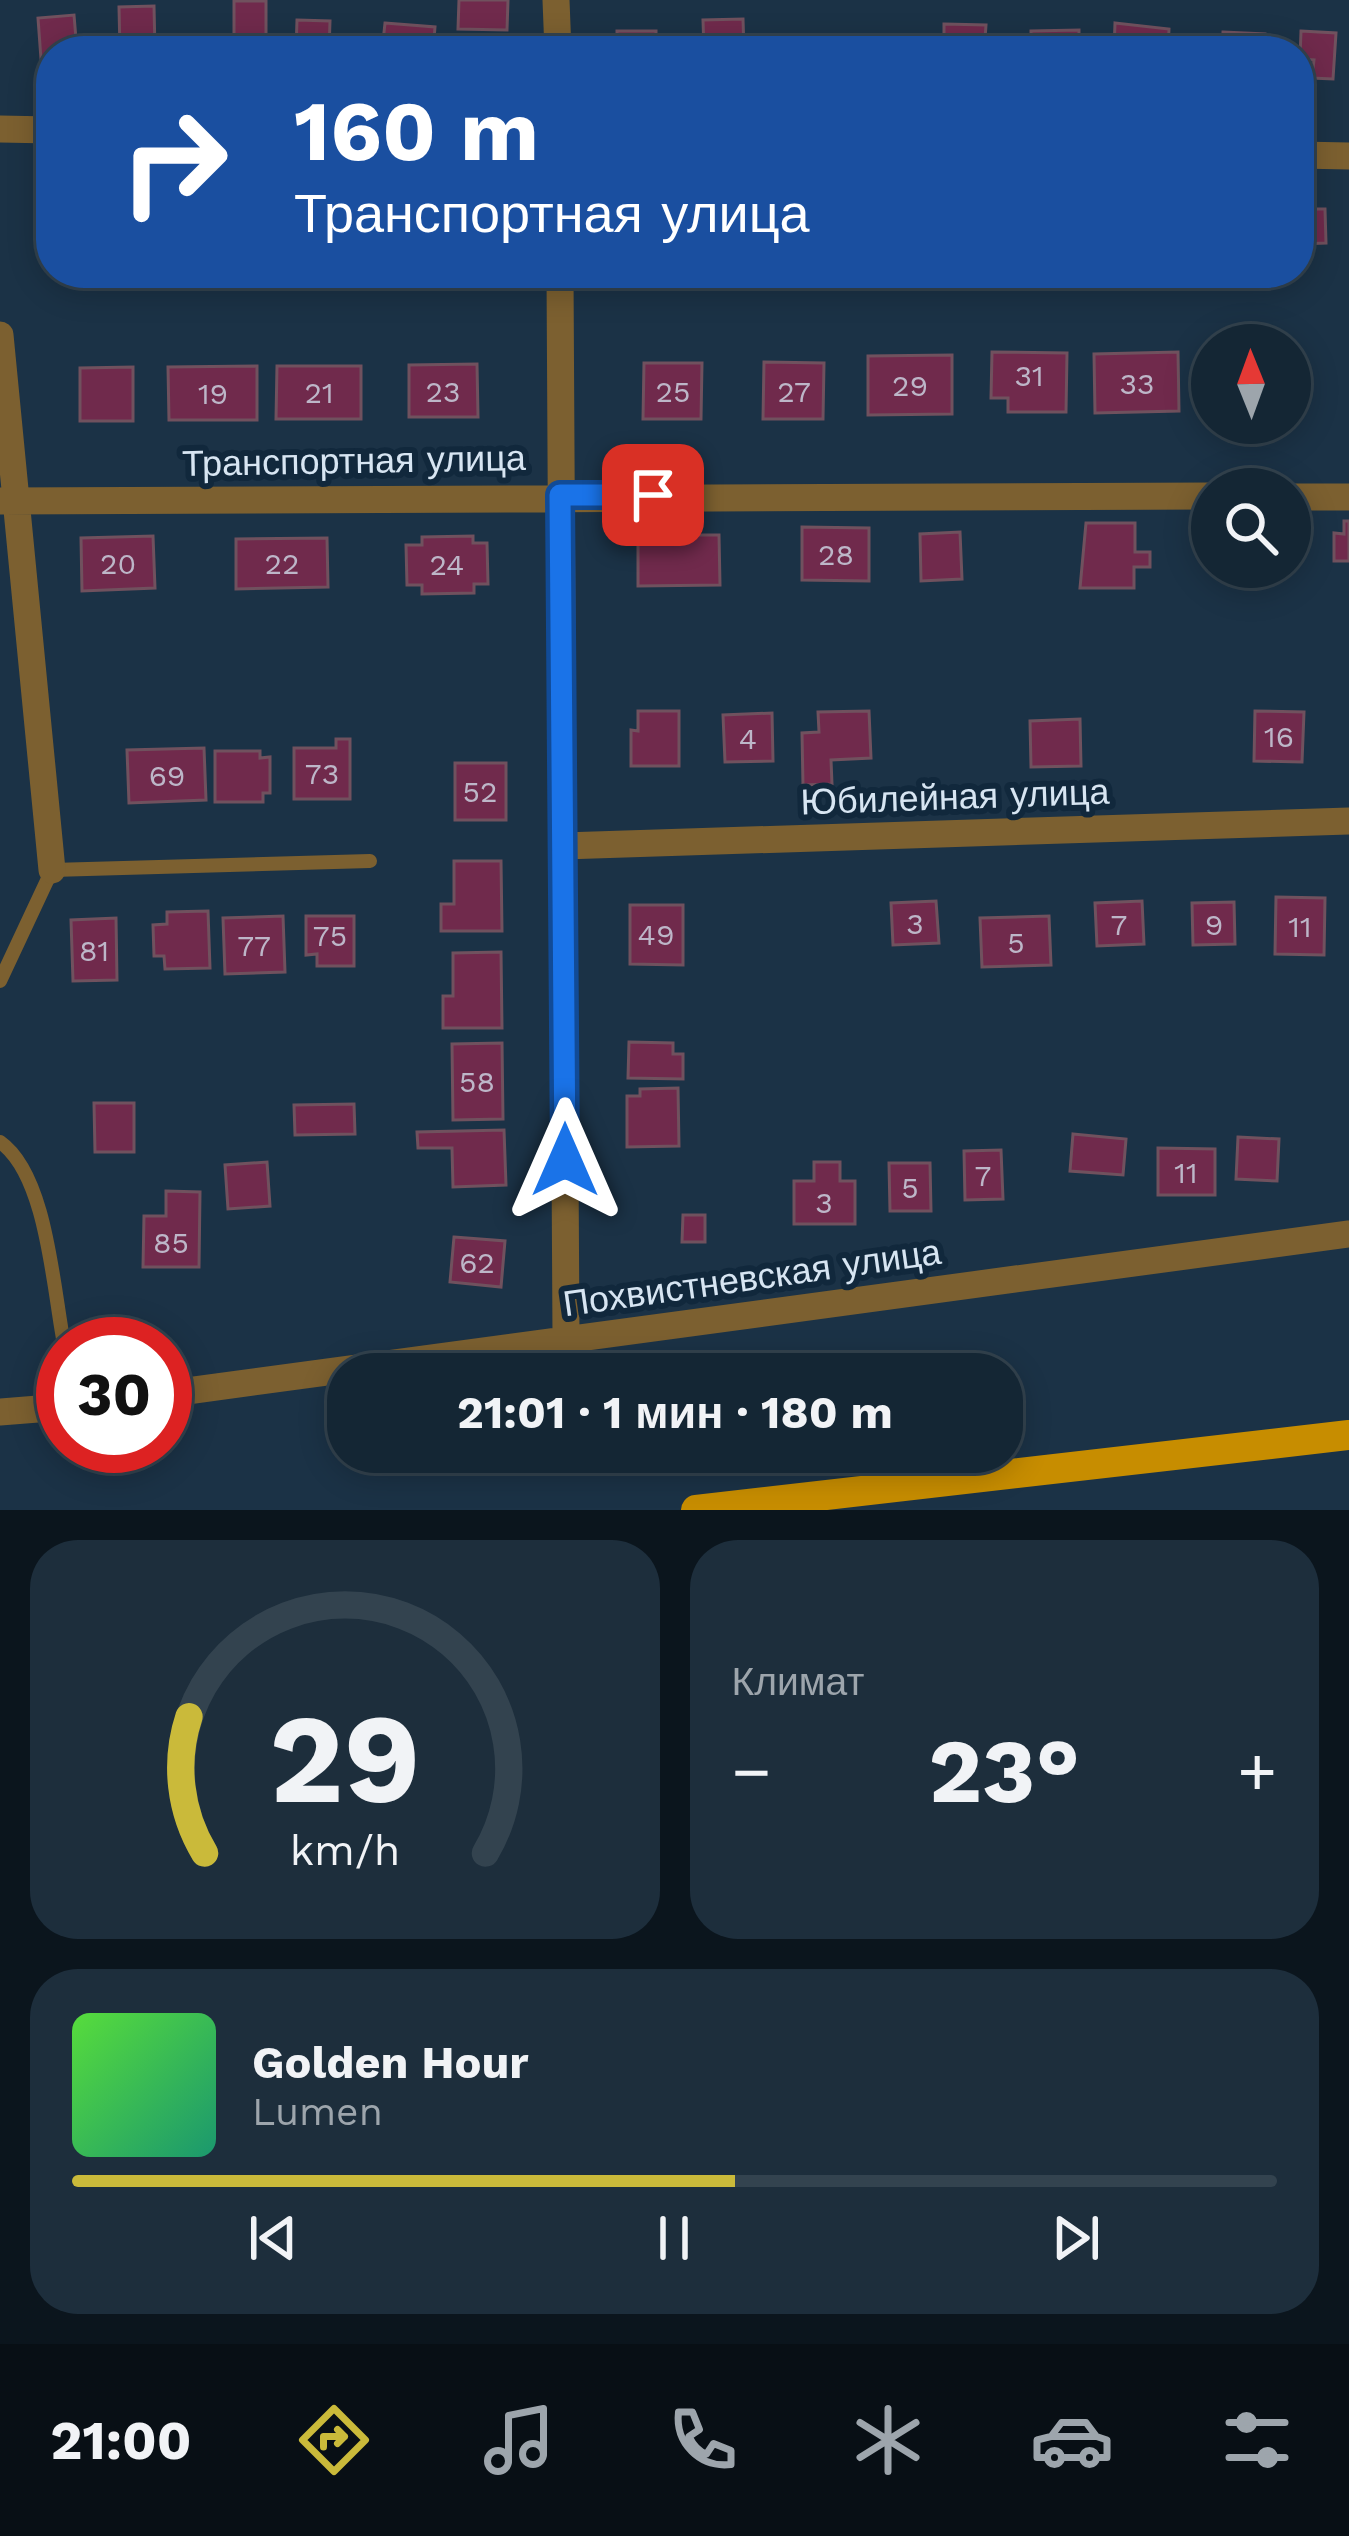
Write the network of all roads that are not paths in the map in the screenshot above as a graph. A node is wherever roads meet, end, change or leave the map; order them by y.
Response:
1 (556, 0) edge
2 (557, 36) edge
3 (0, 129) edge
4 (36, 130) edge
5 (1314, 155) edge
6 (1349, 156) edge
7 (560, 288) edge
8 (0, 335) edge
9 (560, 495) junction
10 (1191, 496) edge
11 (1311, 497) edge
12 (1349, 497) edge
13 (8, 501) edge
14 (1349, 821) edge
15 (563, 846) junction
16 (370, 861) dead end
17 (52, 870) junction
18 (0, 981) edge
19 (0, 1142) edge
20 (1349, 1234) edge
21 (59, 1317) edge
22 (566, 1339) junction
23 (192, 1390) edge
24 (36, 1409) edge
25 (0, 1412) edge
26 (1349, 1435) edge
27 (696, 1510) edge

1 - 2 street
3 - 4 street
5 - 6 street
7 - 9 street
8 - 13 street
9 - 10 street, Транспортная улица
9 - 13 street, Транспортная улица
9 - 15 street
11 - 12 street
13 - 17 street
14 - 15 street, Юбилейная улица
15 - 22 street
16 - 17 lane
17 - 18 lane
19 - 21 lane
20 - 22 street, Похвистневская улица
22 - 23 street, Похвистневская улица
24 - 25 street
26 - 27 main road

